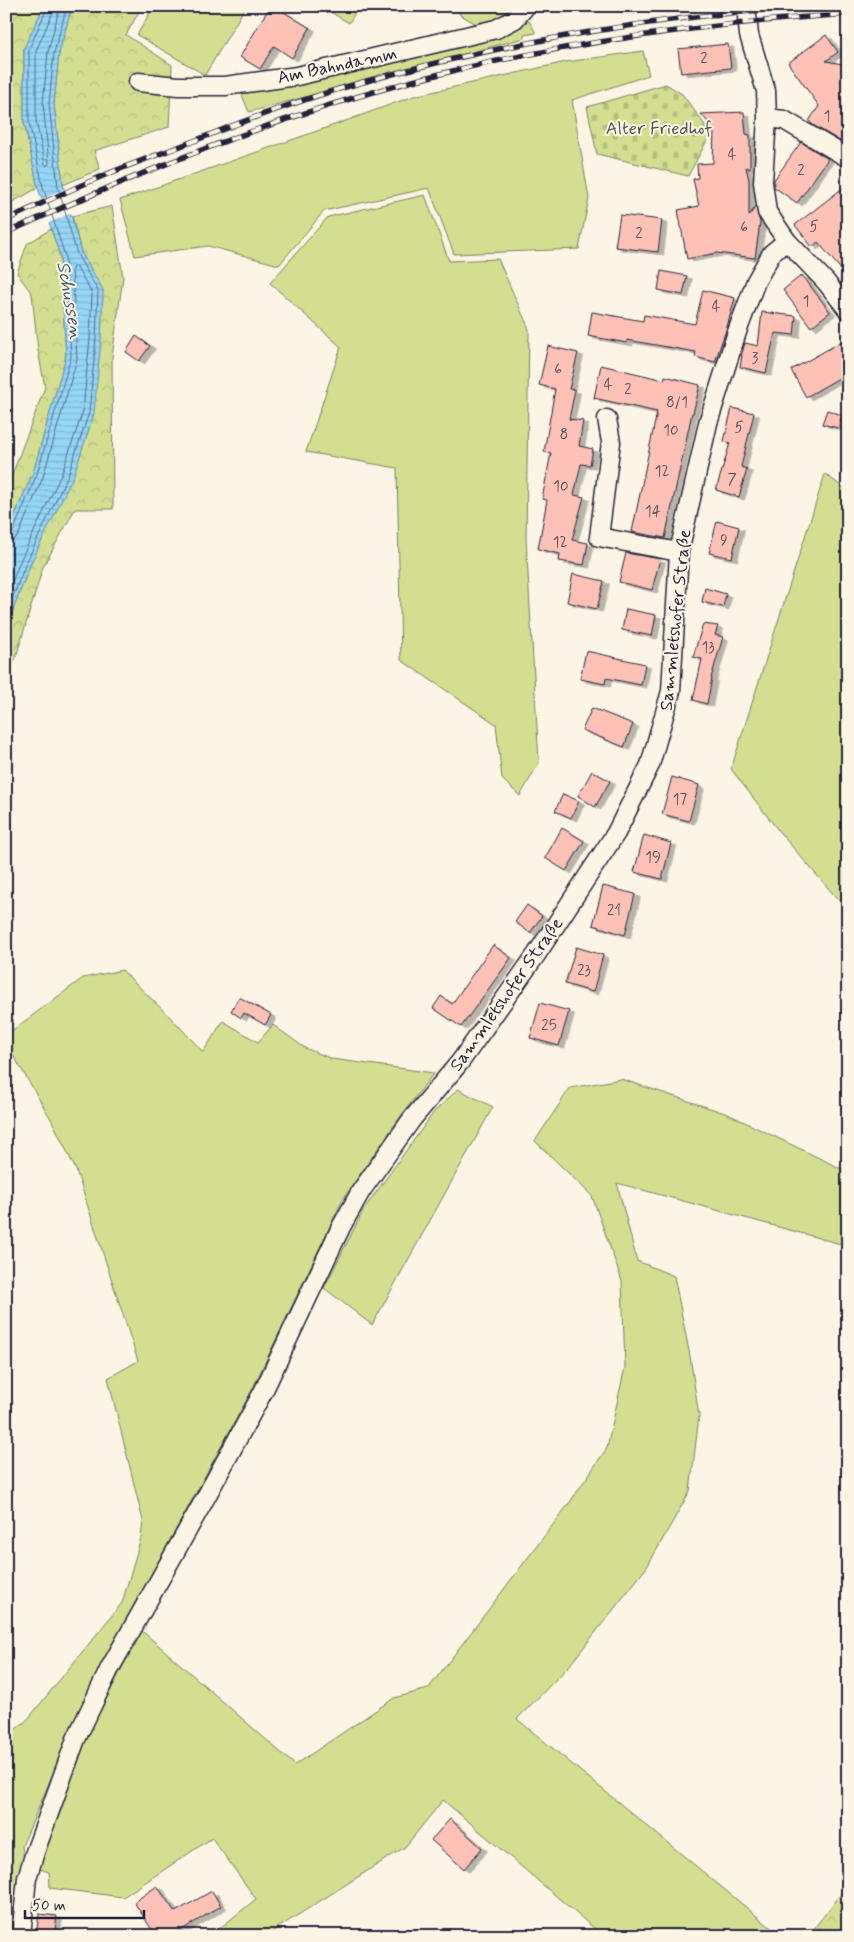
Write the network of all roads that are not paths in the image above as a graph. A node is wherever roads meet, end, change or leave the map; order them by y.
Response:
1 (526, 6) edge
2 (746, 9) edge
3 (138, 82) dead end
4 (767, 118) junction
5 (848, 158) edge
6 (787, 241) junction
7 (848, 310) edge
8 (607, 419) dead end
9 (679, 552) junction
10 (21, 1936) edge

1 - 3 street, Am Bahndamm
2 - 4 street
4 - 5 street
4 - 6 street
6 - 7 street
6 - 9 street, Sammletshofer Straße
8 - 9 street
9 - 10 street, Sammletshofer Straße

